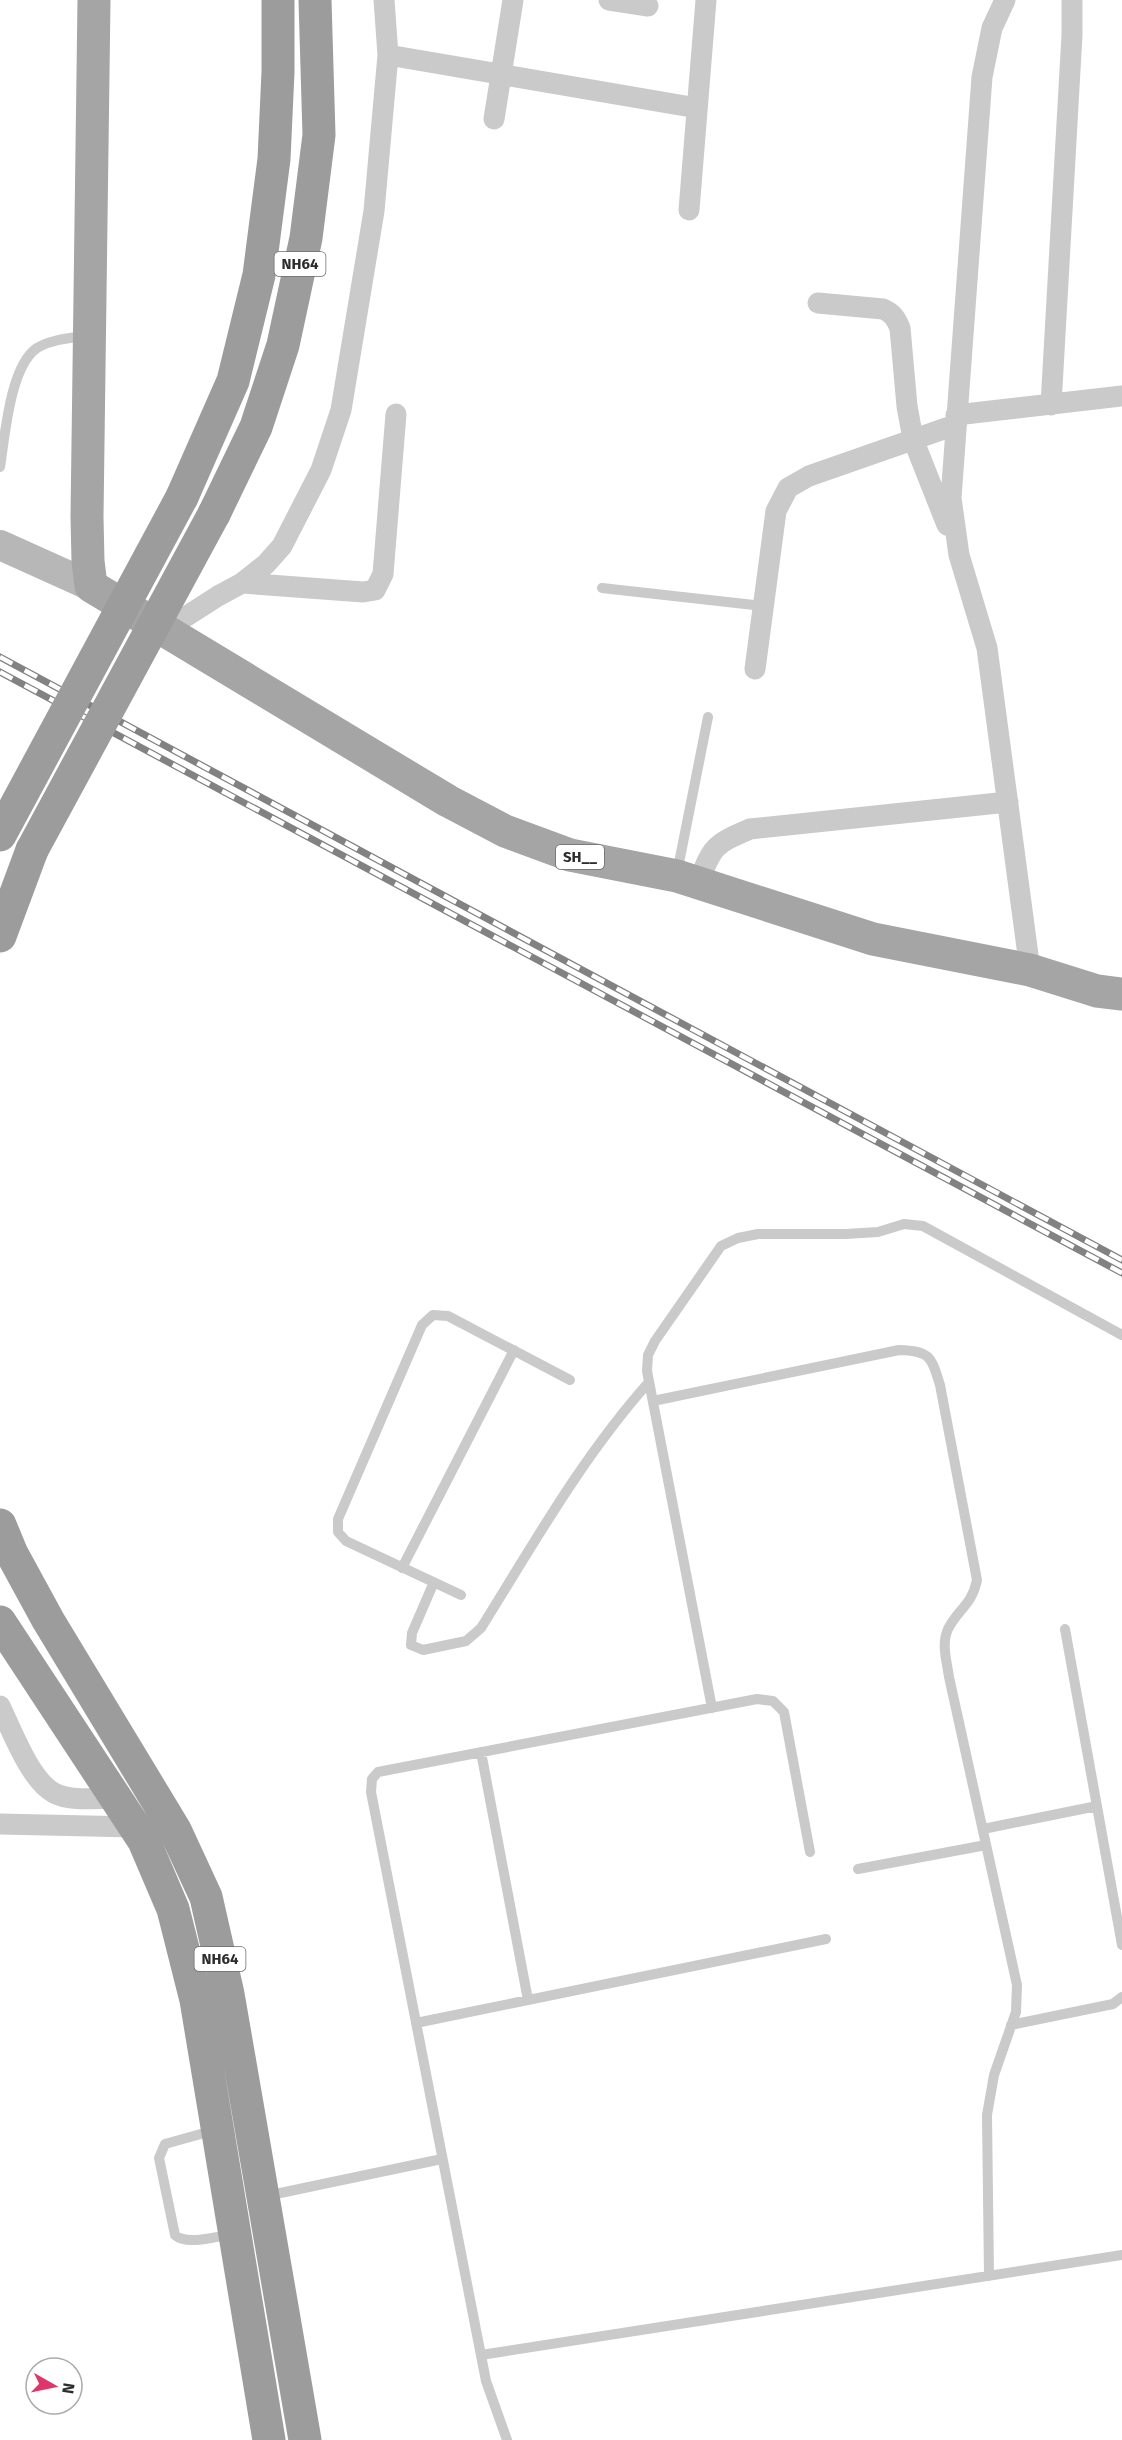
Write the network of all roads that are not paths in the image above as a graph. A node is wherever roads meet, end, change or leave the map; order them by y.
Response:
1 (94, 0) edge
2 (278, 0) edge
3 (315, 0) edge
4 (384, 0) edge
5 (513, 0) edge
6 (609, 0) edge
7 (706, 0) edge
8 (1005, 0) edge
9 (1072, 0) edge
10 (648, 6) dead end
11 (388, 55) junction
12 (501, 73) junction
13 (697, 108) junction
14 (494, 119) dead end
15 (689, 210) dead end
16 (818, 303) dead end
17 (90, 335) junction
18 (1122, 396) edge
19 (1051, 405) junction
20 (396, 414) dead end
21 (956, 420) junction
22 (913, 439) junction
23 (0, 466) edge
24 (0, 545) edge
25 (959, 555) junction
26 (242, 583) junction
27 (91, 586) junction
28 (602, 588) dead end
29 (763, 606) junction
30 (165, 630) junction
31 (755, 669) dead end
32 (708, 717) dead end
33 (1008, 802) junction
34 (0, 835) edge
35 (688, 879) junction
36 (0, 936) edge
37 (1030, 970) junction
38 (1122, 994) edge
39 (1122, 1335) edge
40 (514, 1350) junction
41 (570, 1380) dead end
42 (649, 1382) junction
43 (653, 1401) junction
44 (0, 1525) edge
45 (402, 1568) junction
46 (434, 1582) junction
47 (461, 1595) dead end
48 (0, 1622) edge
49 (1065, 1629) dead end
50 (0, 1706) edge
51 (712, 1708) junction
52 (481, 1752) junction
53 (115, 1798) junction
54 (1097, 1806) junction
55 (0, 1824) edge
56 (134, 1827) junction
57 (983, 1828) junction
58 (986, 1845) junction
59 (810, 1852) dead end
60 (858, 1869) dead end
61 (826, 1940) dead end
62 (1122, 1945) edge
63 (1122, 1997) edge
64 (528, 2000) junction
65 (416, 2023) junction
66 (1011, 2025) junction
67 (218, 2129) junction
68 (442, 2159) junction
69 (262, 2197) junction
70 (236, 2234) junction
71 (1122, 2255) edge
72 (989, 2276) junction
73 (481, 2355) junction
74 (269, 2440) edge
75 (305, 2440) edge
76 (507, 2440) edge

1 - 17 main road
2 - 34 highway, NH64, bridge
3 - 36 highway, NH64, bridge
4 - 11 street
5 - 12 street
6 - 10 street
7 - 13 street
8 - 21 street
9 - 19 street
11 - 12 street
11 - 26 street
12 - 13 street
12 - 14 street
13 - 15 street
16 - 22 street
17 - 23 lane
17 - 27 main road
18 - 19 street
19 - 21 street
20 - 26 street
21 - 22 street
21 - 25 street
22 - 25 street
22 - 29 street
24 - 27 main road
25 - 33 street
26 - 30 street
27 - 30 main road, SH__
28 - 29 lane
29 - 31 street
30 - 35 main road, SH__
32 - 35 lane
33 - 35 street
33 - 37 street
35 - 37 main road, SH__
37 - 38 main road, SH__
39 - 42 lane
40 - 41 lane
40 - 45 lane
40 - 45 lane
42 - 43 lane
42 - 46 lane
43 - 51 lane
43 - 57 lane
44 - 69 highway, NH64
45 - 46 lane
46 - 47 lane
48 - 53 highway, NH64
49 - 54 lane
50 - 53 street
51 - 52 lane
51 - 59 lane
52 - 64 lane
52 - 65 lane
53 - 56 highway, NH64
54 - 57 lane
54 - 62 lane
55 - 56 street
56 - 67 highway, NH64
57 - 58 lane
58 - 60 lane
58 - 66 lane
61 - 64 lane
63 - 66 lane
64 - 65 lane
65 - 68 lane
66 - 72 lane
67 - 70 highway, NH64
67 - 70 lane
68 - 69 lane
68 - 73 lane
69 - 75 highway, NH64
70 - 74 highway, NH64
71 - 72 lane
72 - 73 lane
73 - 76 lane

